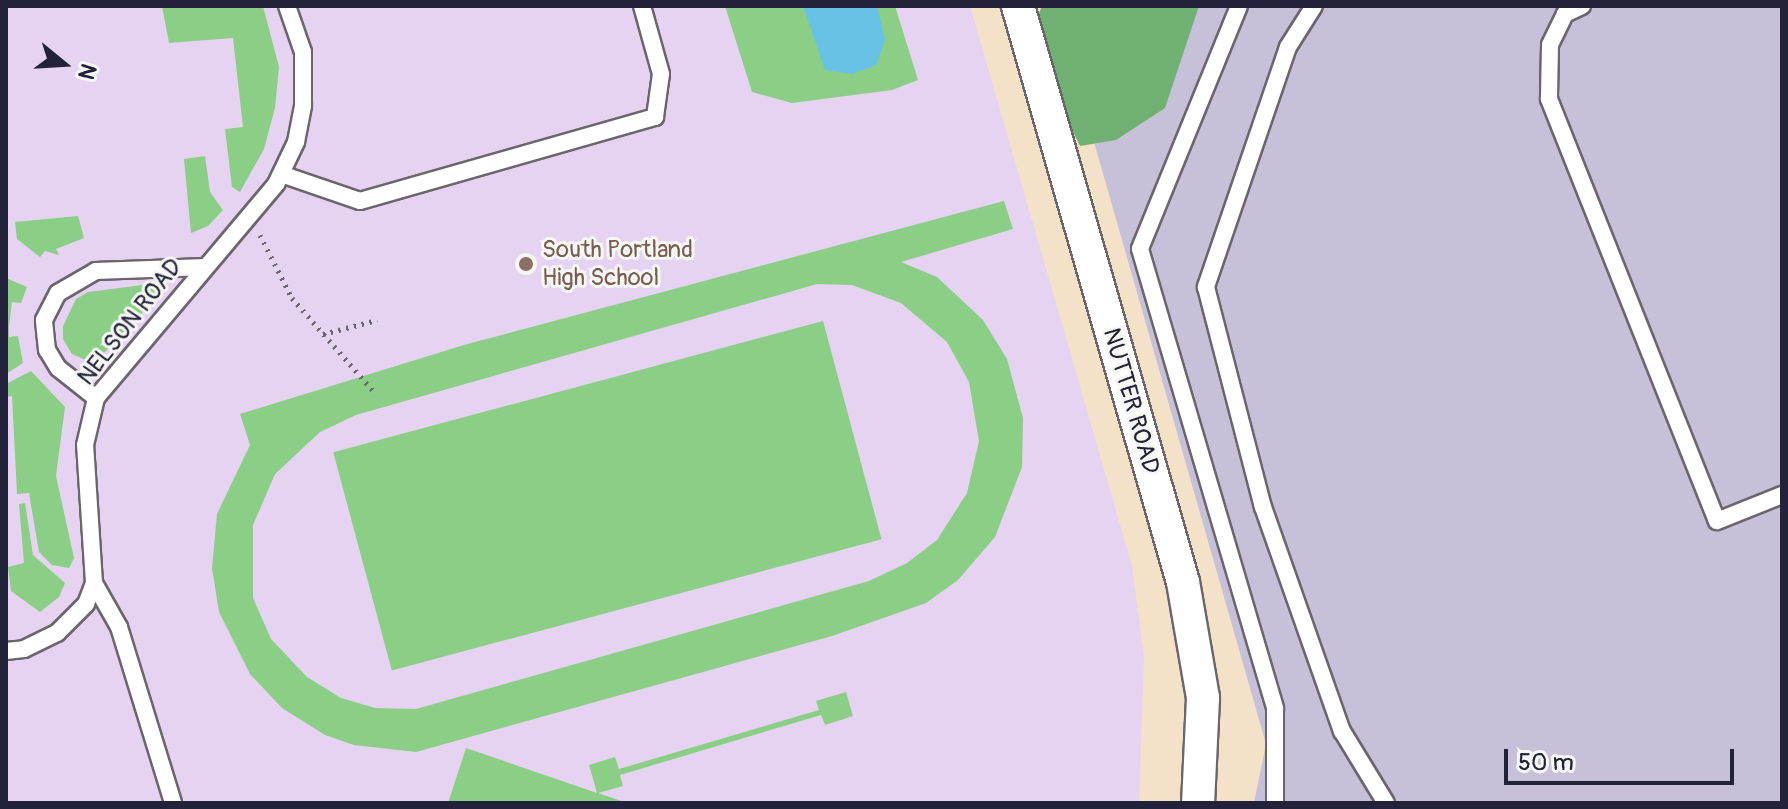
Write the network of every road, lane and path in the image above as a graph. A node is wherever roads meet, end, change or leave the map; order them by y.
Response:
1 (287, 6) edge
2 (642, 6) edge
3 (1018, 6) edge
4 (1239, 6) edge
5 (1314, 6) edge
6 (1582, 6) edge
7 (281, 174) junction
8 (251, 216) junction
9 (205, 267) junction
10 (377, 320) dead end
11 (323, 334) junction
12 (376, 394) dead end
13 (96, 398) junction
14 (1782, 495) edge
15 (94, 583) junction
16 (6, 651) edge
17 (173, 803) edge
18 (1198, 803) edge
19 (1275, 803) edge
20 (1386, 803) edge

1 - 7 lane, NELSON ROAD
2 - 7 lane
3 - 18 street, NUTTER ROAD
4 - 19 lane
5 - 20 lane
6 - 14 lane
7 - 8 lane, NELSON ROAD
8 - 9 lane, NELSON ROAD
8 - 11 path
9 - 13 lane, NELSON ROAD
9 - 13 lane
10 - 11 path
11 - 12 path
13 - 15 lane, NELSON ROAD
15 - 16 lane
15 - 17 lane

